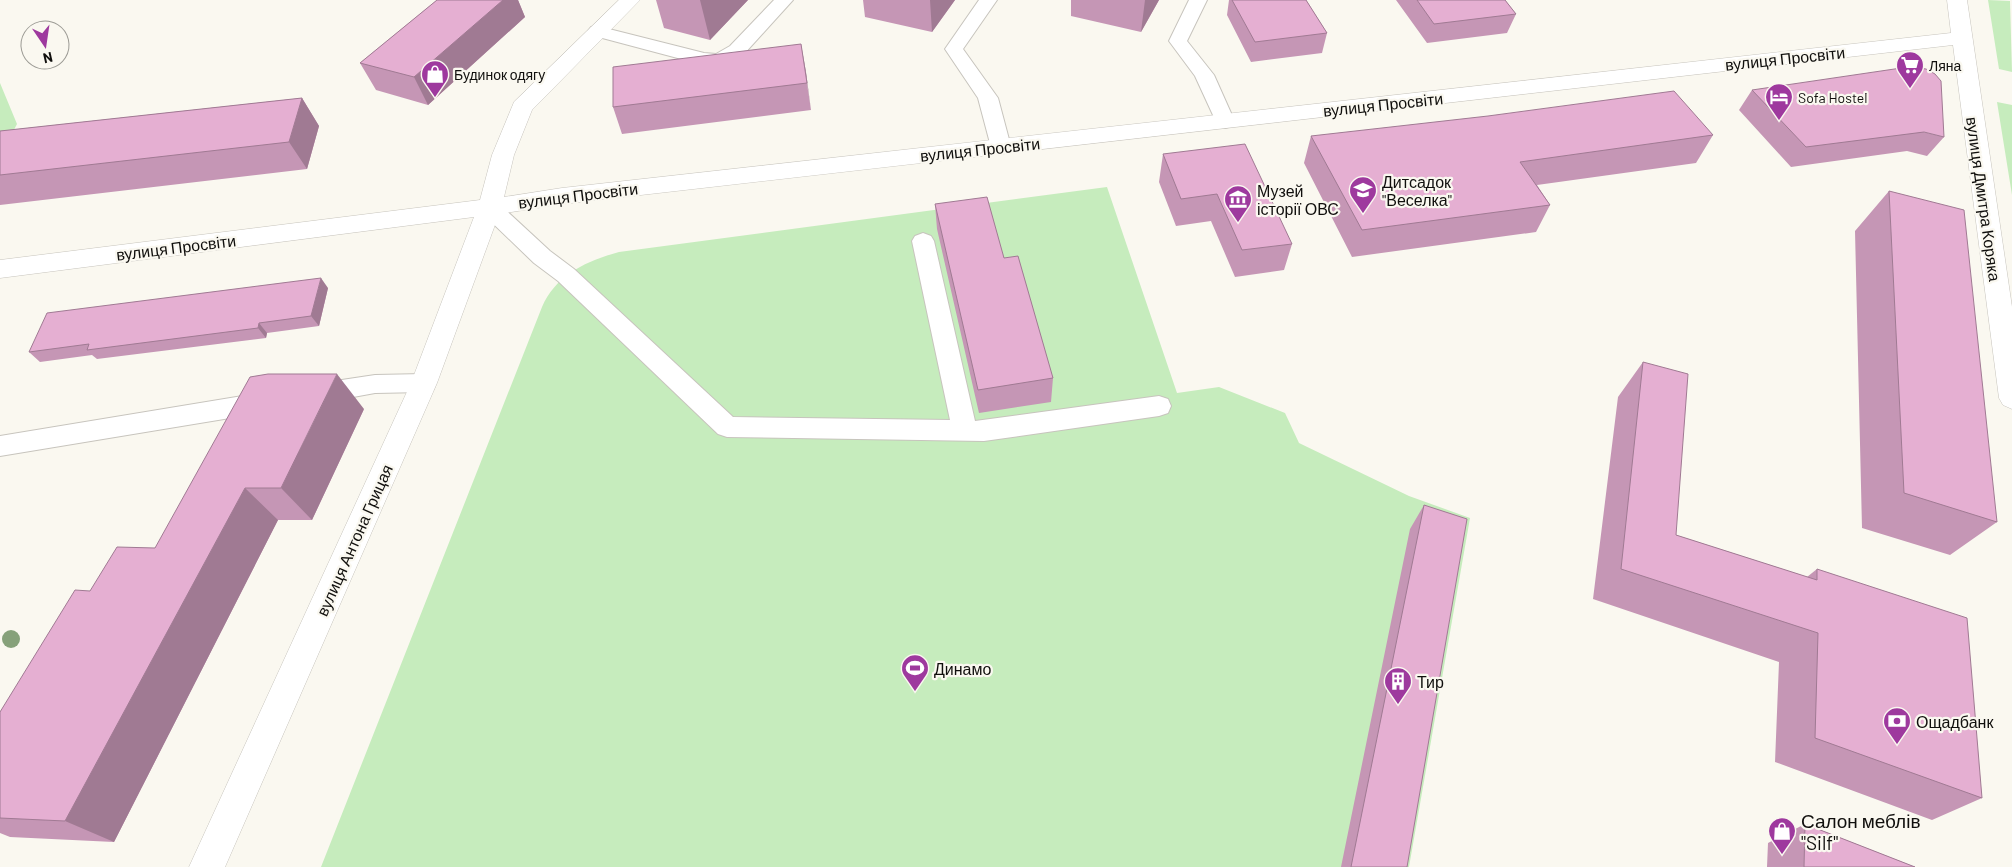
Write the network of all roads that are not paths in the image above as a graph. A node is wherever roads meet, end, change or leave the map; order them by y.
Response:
1 (630, 0) edge
2 (784, 0) edge
3 (988, 0) edge
4 (1198, 0) edge
5 (1957, 0) edge
6 (597, 31) junction
7 (1962, 38) junction
8 (1225, 122) junction
9 (1001, 147) junction
10 (488, 207) junction
11 (923, 241) dead end
12 (0, 269) edge
13 (424, 383) junction
14 (2012, 398) edge
15 (1159, 406) dead end
16 (965, 431) junction
17 (0, 446) edge
18 (207, 867) edge

1 - 6 street, вулиця Антона Грицая
2 - 6 lane
3 - 9 lane
4 - 8 lane
5 - 7 street, вулиця Дмитра Коряка
6 - 10 street, вулиця Антона Грицая
7 - 8 street, вулиця Просвіти
7 - 14 street, вулиця Дмитра Коряка
8 - 9 street, вулиця Просвіти
9 - 10 street, вулиця Просвіти
10 - 12 street, вулиця Просвіти
10 - 13 street, вулиця Антона Грицая
10 - 16 lane
11 - 16 lane
13 - 17 lane
13 - 18 street, вулиця Антона Грицая
15 - 16 lane

